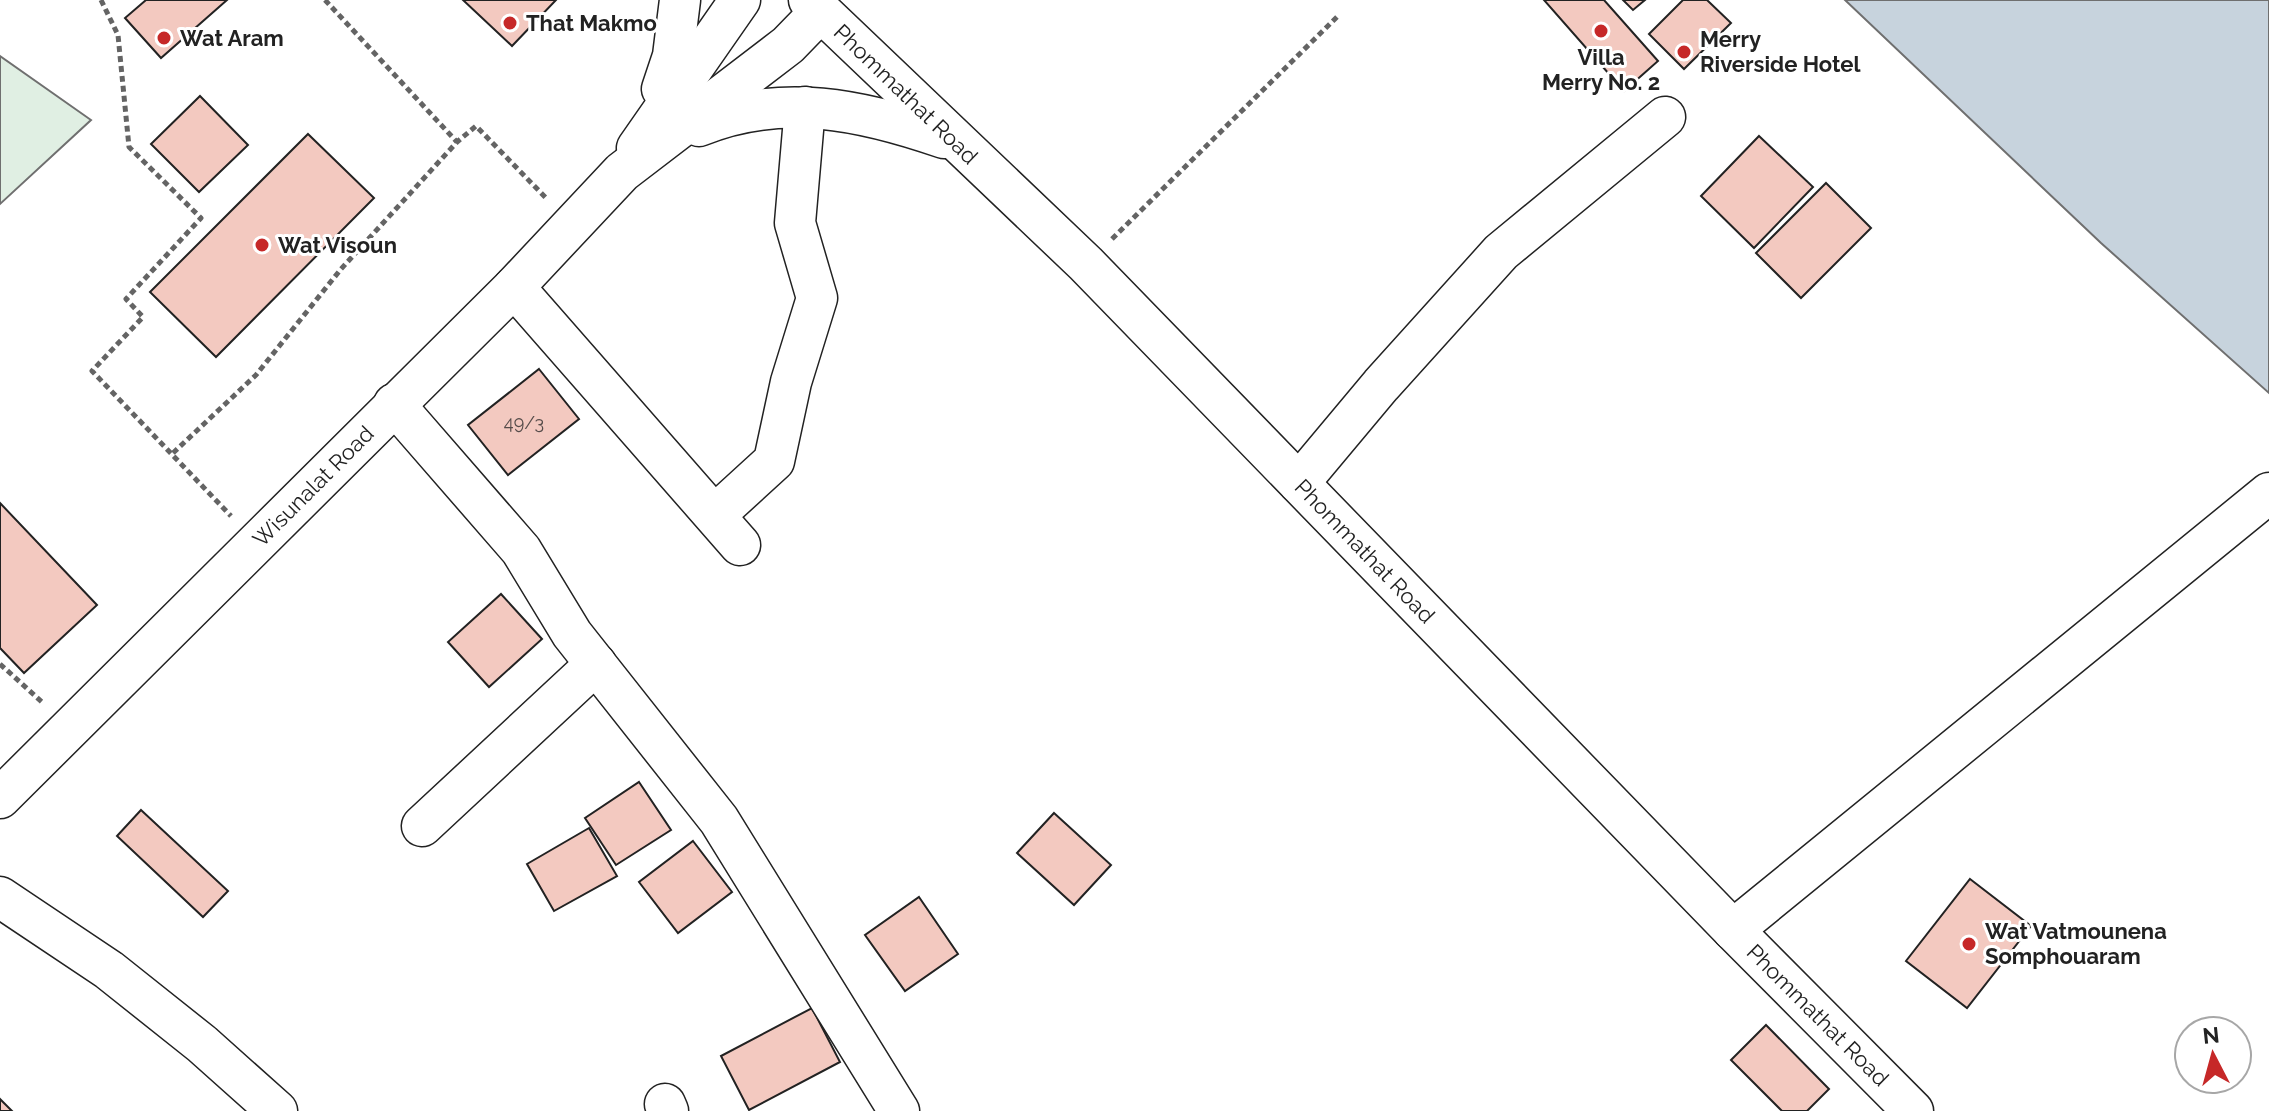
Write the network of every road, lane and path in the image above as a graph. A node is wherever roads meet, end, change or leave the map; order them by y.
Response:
1 (101, 0) edge
2 (325, 0) edge
3 (340, 0) edge
4 (680, 0) edge
5 (740, 0) edge
6 (814, 6) edge
7 (333, 8) junction
8 (1339, 15) dead end
9 (805, 107) junction
10 (1665, 117) dead end
11 (457, 142) junction
12 (956, 142) junction
13 (639, 153) junction
14 (572, 225) junction
15 (1086, 264) junction
16 (514, 287) junction
17 (394, 404) junction
18 (173, 453) junction
19 (1299, 483) junction
20 (2269, 493) edge
21 (716, 514) junction
22 (256, 543) junction
23 (740, 545) dead end
24 (0, 664) edge
25 (596, 664) junction
26 (71, 727) junction
27 (0, 798) edge
28 (422, 826) dead end
29 (0, 897) edge
30 (1733, 930) junction
31 (277, 1111) edge
32 (899, 1111) edge
33 (1913, 1111) edge

1 - 18 path
2 - 7 path
3 - 7 path
4 - 13 street
5 - 13 street, Wisunalat Road
6 - 12 street, Phommathat Road
6 - 13 street, Wisunalat Road
7 - 11 path
8 - 15 path
9 - 12 street
9 - 13 street
9 - 21 street
10 - 19 street
11 - 14 path
11 - 18 path
12 - 15 street, Phommathat Road
13 - 14 street, Wisunalat Road
14 - 16 street, Wisunalat Road
15 - 19 street, Phommathat Road
16 - 17 street, Wisunalat Road
16 - 21 street
17 - 22 street, Wisunalat Road
17 - 25 street
18 - 22 path
19 - 30 street, Phommathat Road
20 - 30 street
21 - 23 street
22 - 26 street, Wisunalat Road
24 - 26 path
25 - 28 street
25 - 32 street
26 - 27 street, Wisunalat Road
29 - 31 street
30 - 33 street, Phommathat Road

